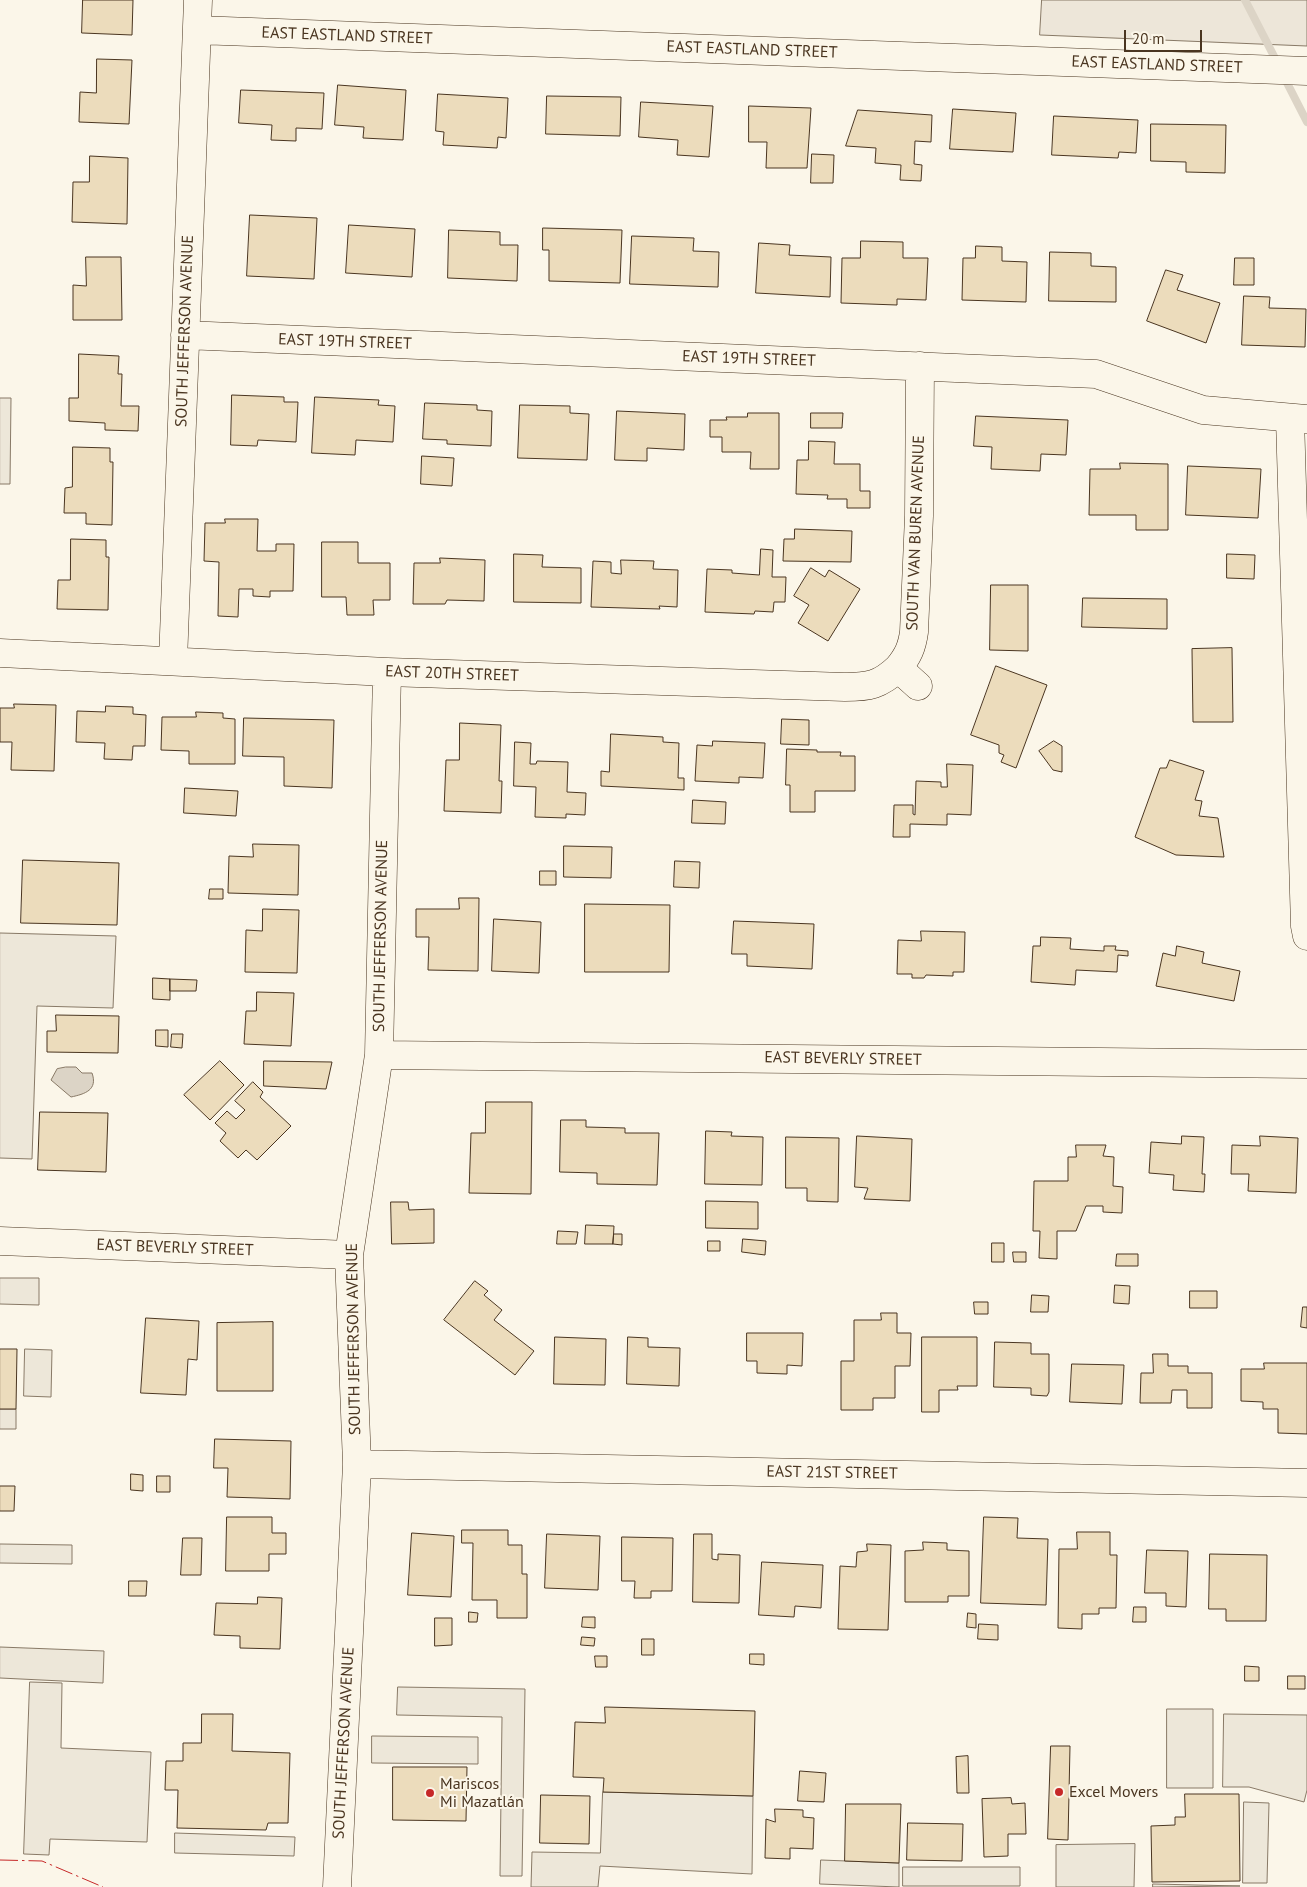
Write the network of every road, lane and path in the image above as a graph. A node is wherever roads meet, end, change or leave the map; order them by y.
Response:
1 (198, 0) edge
2 (197, 30) junction
3 (1307, 71) edge
4 (185, 335) junction
5 (920, 366) junction
6 (1298, 418) edge
7 (0, 653) edge
8 (173, 661) junction
9 (898, 668) junction
10 (388, 672) junction
11 (918, 686) dead end
12 (1307, 936) edge
13 (379, 1055) junction
14 (1307, 1064) edge
15 (0, 1241) edge
16 (349, 1255) junction
17 (357, 1464) junction
18 (1307, 1483) edge
19 (338, 1887) edge

1 - 2 street, SOUTH JEFFERSON AVENUE
2 - 3 street, EAST EASTLAND STREET
2 - 4 street, SOUTH JEFFERSON AVENUE
4 - 5 street, EAST 19TH STREET
4 - 8 street, SOUTH JEFFERSON AVENUE
5 - 6 street, EAST 19TH STREET
5 - 9 street, SOUTH VAN BUREN AVENUE
6 - 12 street
7 - 8 street, EAST 20TH STREET
8 - 10 street, EAST 20TH STREET
9 - 10 street, EAST 20TH STREET
9 - 11 street
10 - 13 street, SOUTH JEFFERSON AVENUE
13 - 14 street, EAST BEVERLY STREET
13 - 16 street, SOUTH JEFFERSON AVENUE
15 - 16 street, EAST BEVERLY STREET
16 - 17 street, SOUTH JEFFERSON AVENUE
17 - 18 street, EAST 21ST STREET
17 - 19 street, SOUTH JEFFERSON AVENUE

